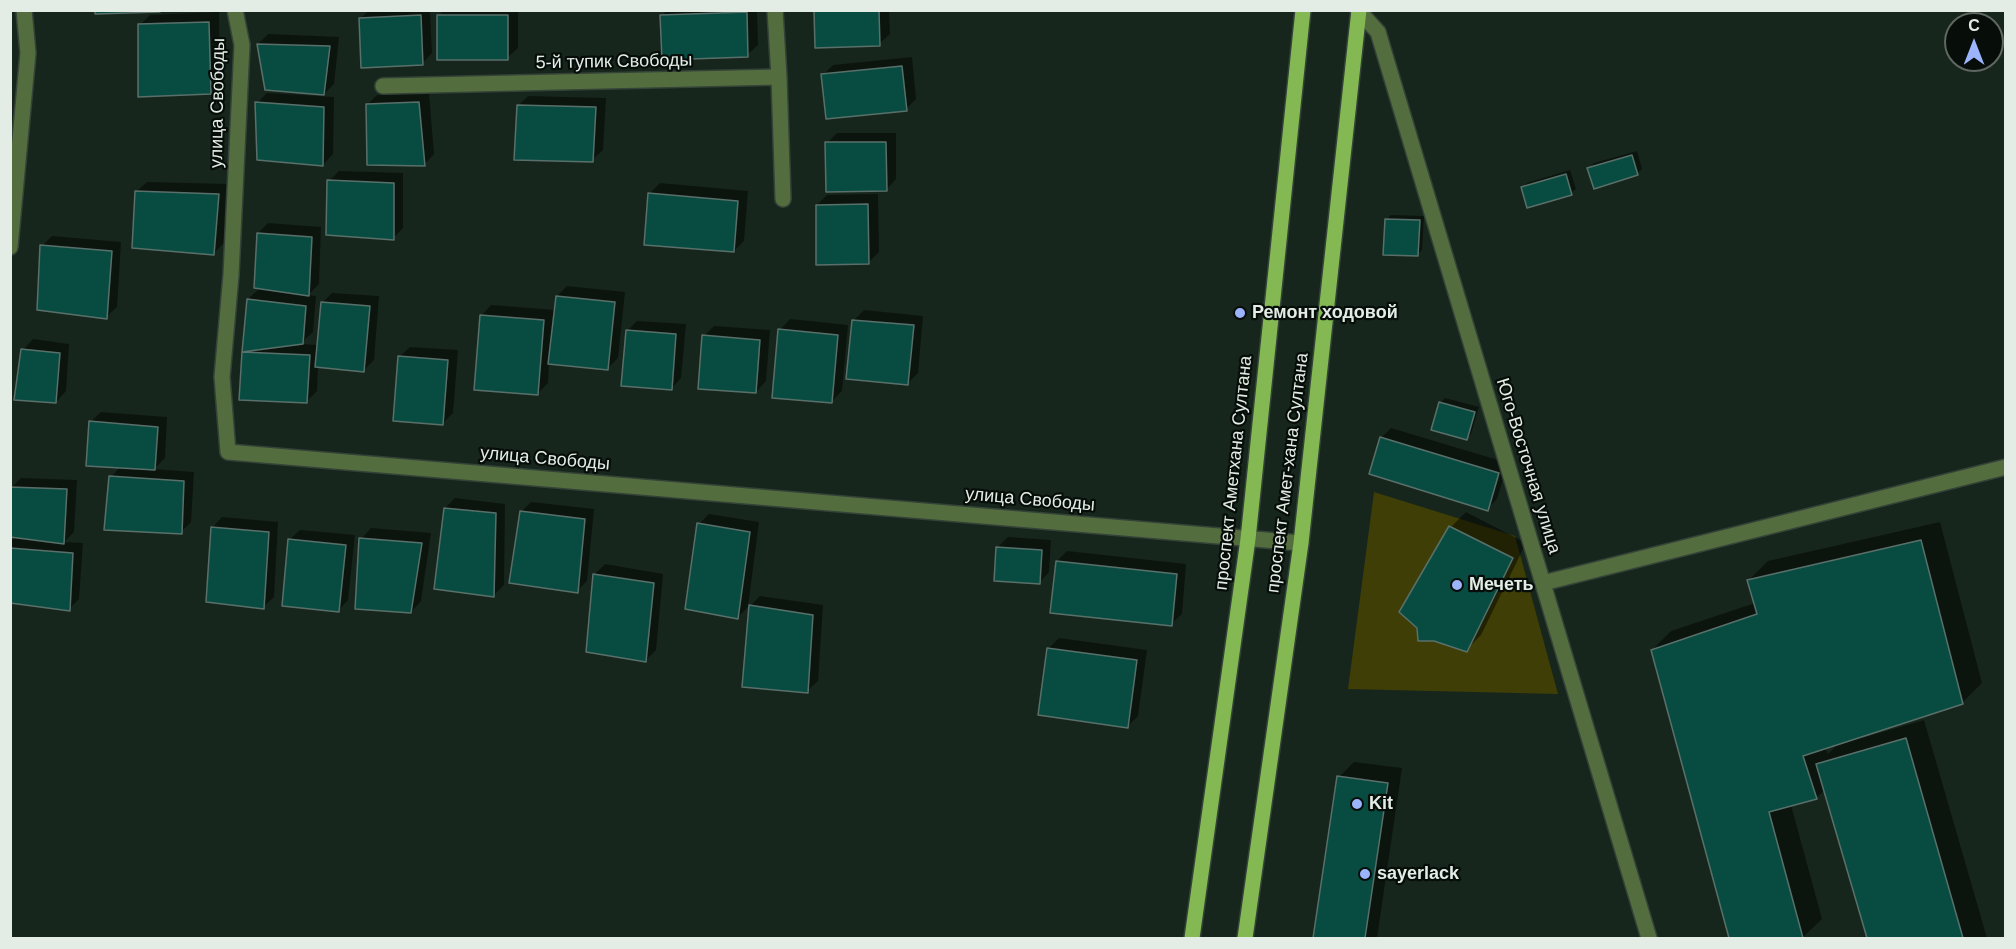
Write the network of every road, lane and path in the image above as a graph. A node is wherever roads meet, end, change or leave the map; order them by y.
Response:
1 (24, 10) edge
2 (236, 10) edge
3 (775, 10) edge
4 (1303, 10) edge
5 (1358, 11) edge
6 (779, 77) junction
7 (383, 86) dead end
8 (783, 199) dead end
9 (10, 247) edge
10 (2006, 467) edge
11 (1248, 538) junction
12 (1300, 543) junction
13 (1543, 584) junction
14 (1192, 939) edge
15 (1245, 939) edge
16 (1648, 939) edge

1 - 9 street
2 - 11 street, улица Свободы
3 - 6 street
4 - 11 main road, проспект Аметхана Султана
5 - 12 main road, проспект Амет-хана Султана
5 - 13 street, Юго-Восточная улица
6 - 7 street, 5-й тупик Свободы
6 - 8 street
10 - 13 street
11 - 12 street, улица Свободы
11 - 14 main road, проспект Аметхана Султана
12 - 15 main road, проспект Амет-хана Султана
13 - 16 street, Юго-Восточная улица

